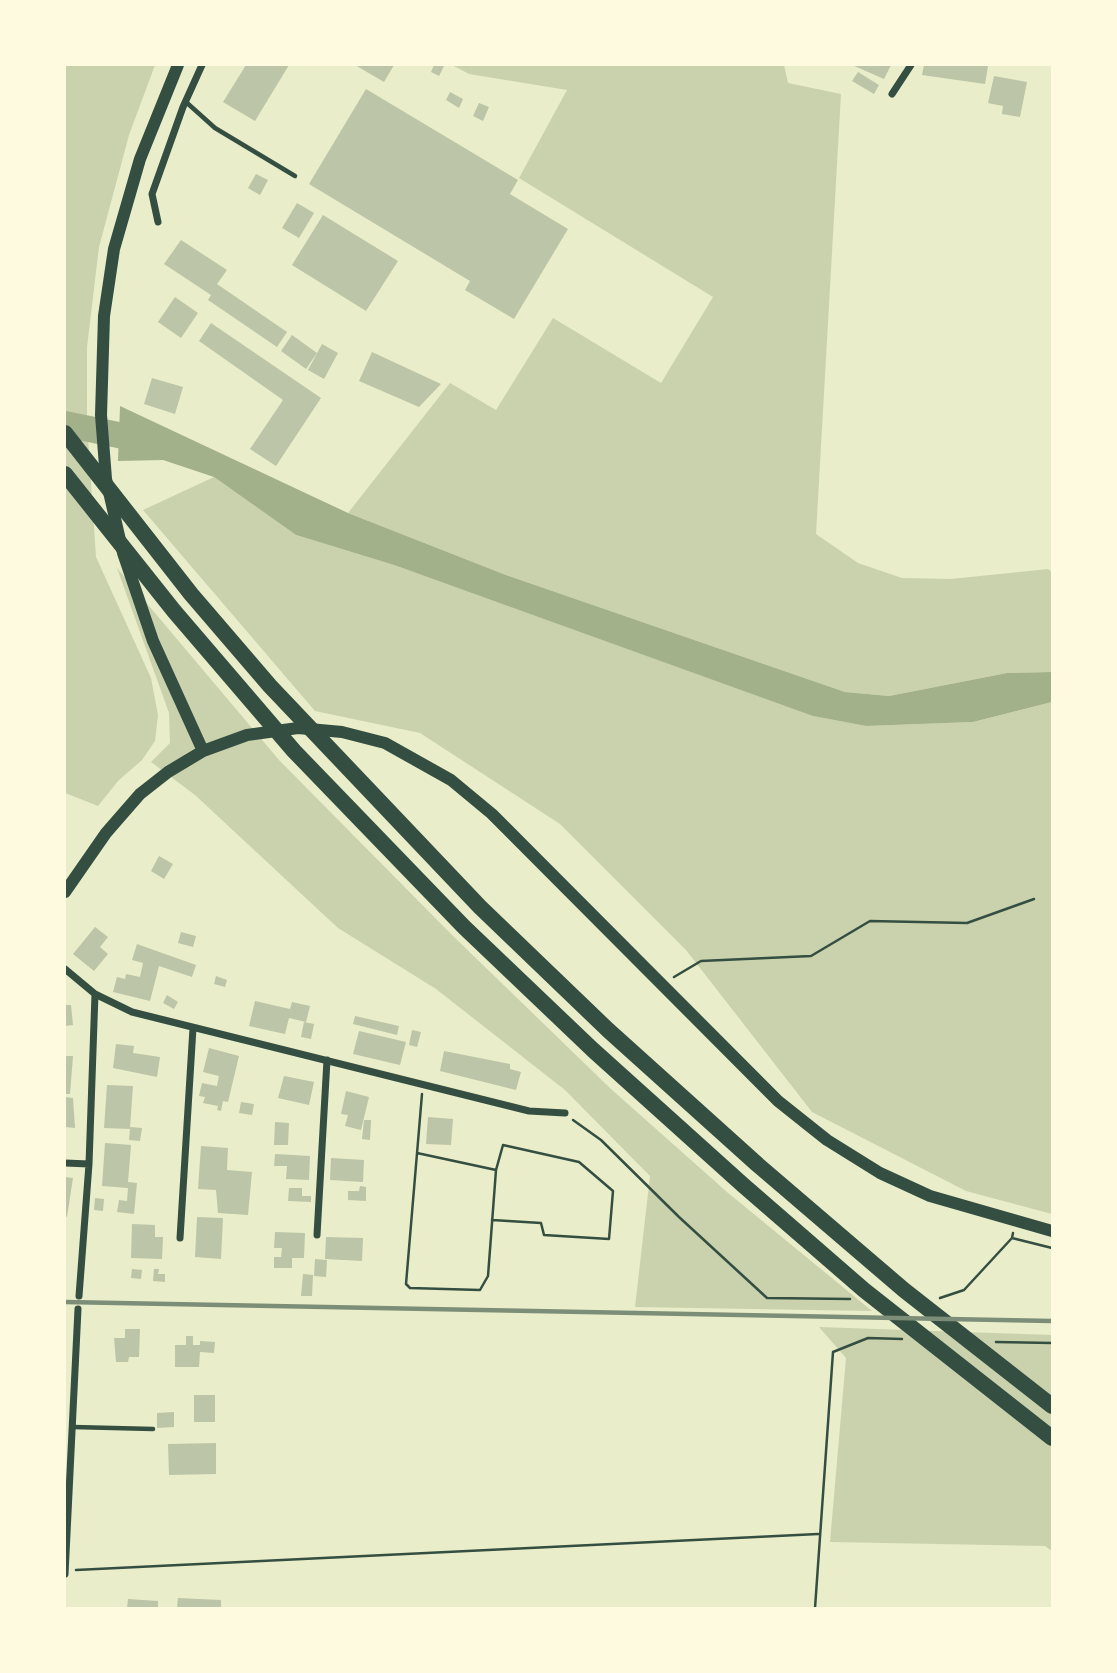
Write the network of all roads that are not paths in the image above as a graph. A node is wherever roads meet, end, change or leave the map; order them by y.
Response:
1 (178, 65) edge
2 (202, 65) edge
3 (911, 65) edge
4 (892, 94) dead end
5 (185, 101) junction
6 (295, 176) dead end
7 (158, 222) dead end
8 (65, 432) edge
9 (65, 474) edge
10 (203, 751) junction
11 (65, 892) edge
12 (66, 970) edge
13 (94, 994) junction
14 (193, 1028) junction
15 (327, 1060) junction
16 (565, 1114) road end
17 (65, 1163) edge
18 (89, 1164) junction
19 (1052, 1231) edge
20 (317, 1235) dead end
21 (180, 1238) dead end
22 (79, 1296) dead end
23 (78, 1309) dead end
24 (1052, 1406) edge
25 (65, 1411) edge
26 (74, 1411) junction
27 (73, 1427) junction
28 (153, 1429) dead end
29 (1052, 1438) edge
30 (65, 1572) edge

1 - 10 main road
2 - 5 street
3 - 4 street
5 - 6 lane
5 - 7 street
8 - 24 highway
9 - 29 highway
10 - 11 main road
10 - 19 main road
12 - 13 street
13 - 14 street
13 - 18 street
14 - 15 street
14 - 21 street
15 - 16 street
15 - 20 street
17 - 18 street
18 - 22 street
23 - 26 street
25 - 26 street
26 - 27 street
27 - 28 lane
27 - 30 street

